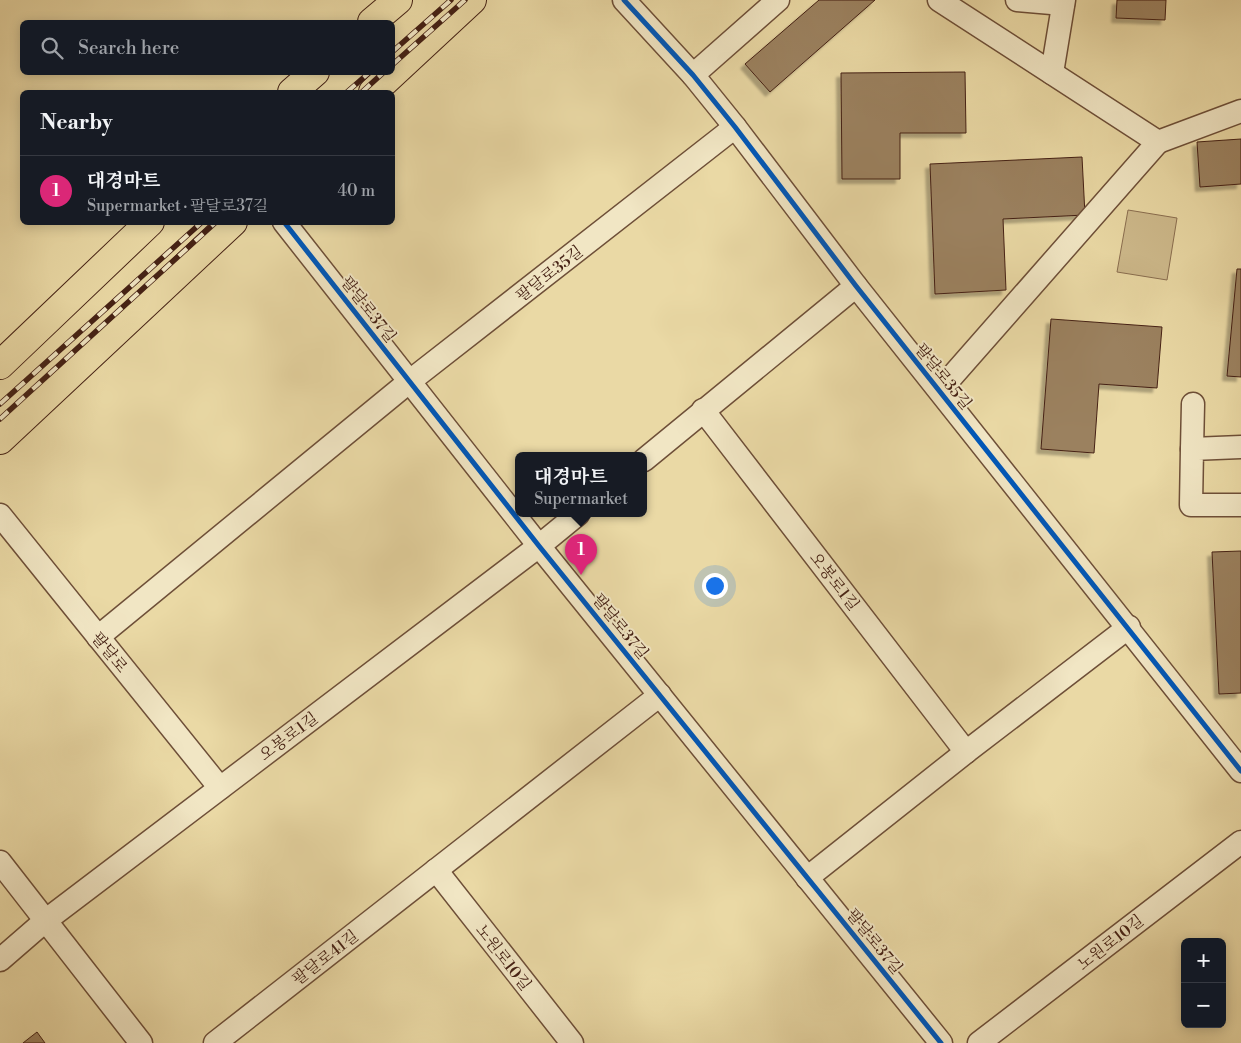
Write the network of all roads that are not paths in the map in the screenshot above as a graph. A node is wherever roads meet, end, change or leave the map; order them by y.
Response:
1 (398, 0) edge
2 (472, 0) edge
3 (624, 0) edge
4 (778, 0) edge
5 (939, 0) edge
6 (1017, 0) edge
7 (1063, 2) edge
8 (374, 20) edge
9 (395, 72) edge
10 (1052, 73) junction
11 (312, 75) edge
12 (391, 75) edge
13 (693, 75) junction
14 (294, 90) edge
15 (375, 90) edge
16 (1241, 111) edge
17 (735, 127) junction
18 (1158, 142) junction
19 (147, 225) edge
20 (230, 225) edge
21 (286, 225) edge
22 (856, 286) junction
23 (0, 365) edge
24 (410, 381) junction
25 (940, 390) junction
26 (1193, 404) dead end
27 (704, 410) junction
28 (0, 440) edge
29 (1241, 447) edge
30 (1192, 449) junction
31 (647, 458) edge
32 (1241, 505) edge
33 (0, 515) edge
34 (515, 515) edge
35 (516, 517) edge
36 (574, 517) edge
37 (539, 546) junction
38 (1129, 627) junction
39 (98, 637) junction
40 (660, 696) junction
41 (966, 752) junction
42 (1241, 770) edge
43 (220, 788) junction
44 (1241, 842) edge
45 (0, 862) edge
46 (436, 870) junction
47 (808, 878) junction
48 (45, 921) junction
49 (0, 960) edge
50 (141, 1043) edge
51 (215, 1043) edge
52 (572, 1043) edge
53 (941, 1043) edge
54 (979, 1043) edge

1 - 8 main road
2 - 9 main road
3 - 13 street, 팔달로35길
4 - 13 street
5 - 10 street
6 - 7 street
7 - 10 street
10 - 18 street
11 - 14 main road
12 - 15 main road
13 - 17 street, 팔달로35길
16 - 18 street
17 - 22 street, 팔달로35길
17 - 24 street, 팔달로35길
18 - 25 street
19 - 23 main road
20 - 28 main road
21 - 24 street, 팔달로37길
22 - 25 street, 팔달로35길
22 - 27 street
24 - 34 street, 팔달로37길
24 - 39 street
25 - 38 street, 팔달로35길
26 - 30 street
27 - 31 street
27 - 41 street, 오봉로1길
29 - 30 street
30 - 32 street
33 - 39 street, 팔달로
35 - 37 street, 팔달로37길
36 - 37 street, 오봉로1길
37 - 40 street, 팔달로37길
37 - 43 street, 오봉로1길
38 - 41 street
38 - 42 street, 팔달로35길
39 - 43 street, 팔달로
40 - 46 street
40 - 47 street, 팔달로37길
41 - 47 street
43 - 48 street, 오봉로1길
44 - 54 street, 노원로10길
45 - 48 street
46 - 51 street, 팔달로41길
46 - 52 street, 노원로10길
47 - 53 street, 팔달로37길
48 - 49 street, 오봉로1길
48 - 50 street

